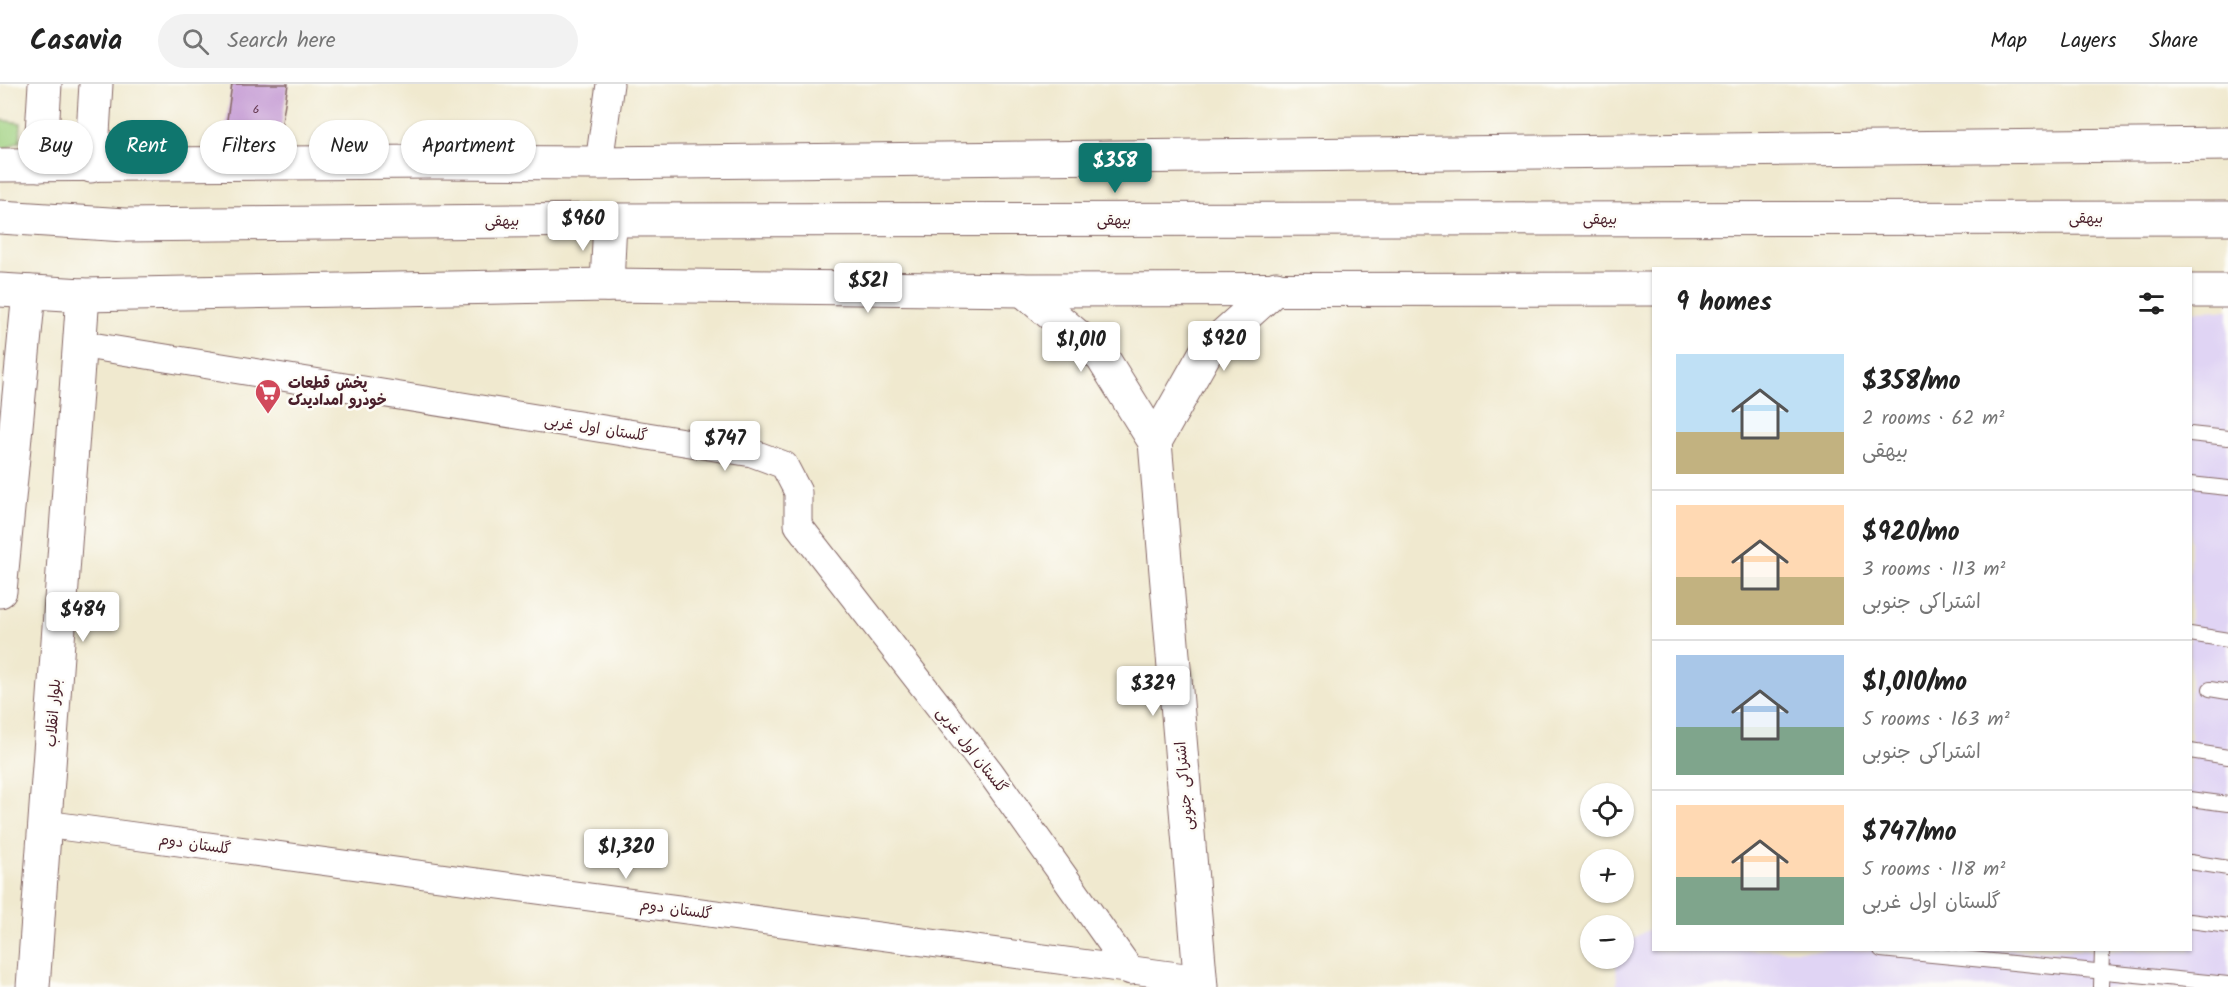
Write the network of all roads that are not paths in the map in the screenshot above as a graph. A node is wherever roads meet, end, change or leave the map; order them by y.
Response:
1 (45, 84) edge
2 (96, 84) edge
3 (610, 84) edge
4 (43, 120) edge
5 (94, 125) joint
6 (93, 139) edge
7 (2228, 144) edge
8 (599, 163) junction
9 (0, 165) edge
10 (18, 165) edge
11 (93, 166) edge
12 (0, 217) edge
13 (2228, 218) edge
14 (610, 220) junction
15 (607, 285) junction
16 (1276, 288) junction
17 (1652, 289) edge
18 (1023, 290) junction
19 (15, 291) edge
20 (2192, 291) edge
21 (2228, 291) edge
22 (82, 295) junction
23 (79, 344) junction
24 (2192, 434) edge
25 (2228, 438) edge
26 (1155, 442) junction
27 (2192, 484) edge
28 (2228, 488) edge
29 (0, 591) edge
30 (2192, 634) edge
31 (2228, 640) edge
32 (2210, 689) dead end
33 (2228, 692) edge
34 (2192, 752) edge
35 (2228, 757) edge
36 (2192, 799) edge
37 (2228, 804) edge
38 (45, 824) junction
39 (2192, 862) edge
40 (2228, 868) edge
41 (2192, 921) edge
42 (2228, 926) edge
43 (1891, 951) edge
44 (2102, 951) edge
45 (1131, 971) junction
46 (2102, 972) junction
47 (1201, 983) edge
48 (2228, 984) edge
49 (33, 987) edge
50 (2101, 987) edge

1 - 4 main road
2 - 5 main road
3 - 8 street
5 - 6 main road
7 - 8 main road
8 - 11 main road
9 - 10 main road
12 - 14 main road, بیهقی
13 - 14 main road, بیهقی
14 - 15 main road
15 - 18 main road
15 - 22 main road
16 - 17 main road
16 - 18 main road
16 - 26 main road
18 - 26 main road, اشتراکی جنوبی
19 - 22 main road
19 - 29 main road
20 - 21 main road
22 - 23 main road, بلوار انقلاب
23 - 38 main road, بلوار انقلاب
23 - 45 street, گلستان اول غربی
24 - 25 lane
26 - 47 main road, اشتراکی جنوبی
27 - 28 lane
30 - 31 lane
32 - 33 lane
34 - 35 lane
36 - 37 lane
38 - 45 street, گلستان دوم
38 - 49 main road, بلوار انقلاب
39 - 40 lane
41 - 42 lane
43 - 46 lane
44 - 46 lane
45 - 47 street, گلستان دوم
46 - 48 lane
46 - 50 lane

